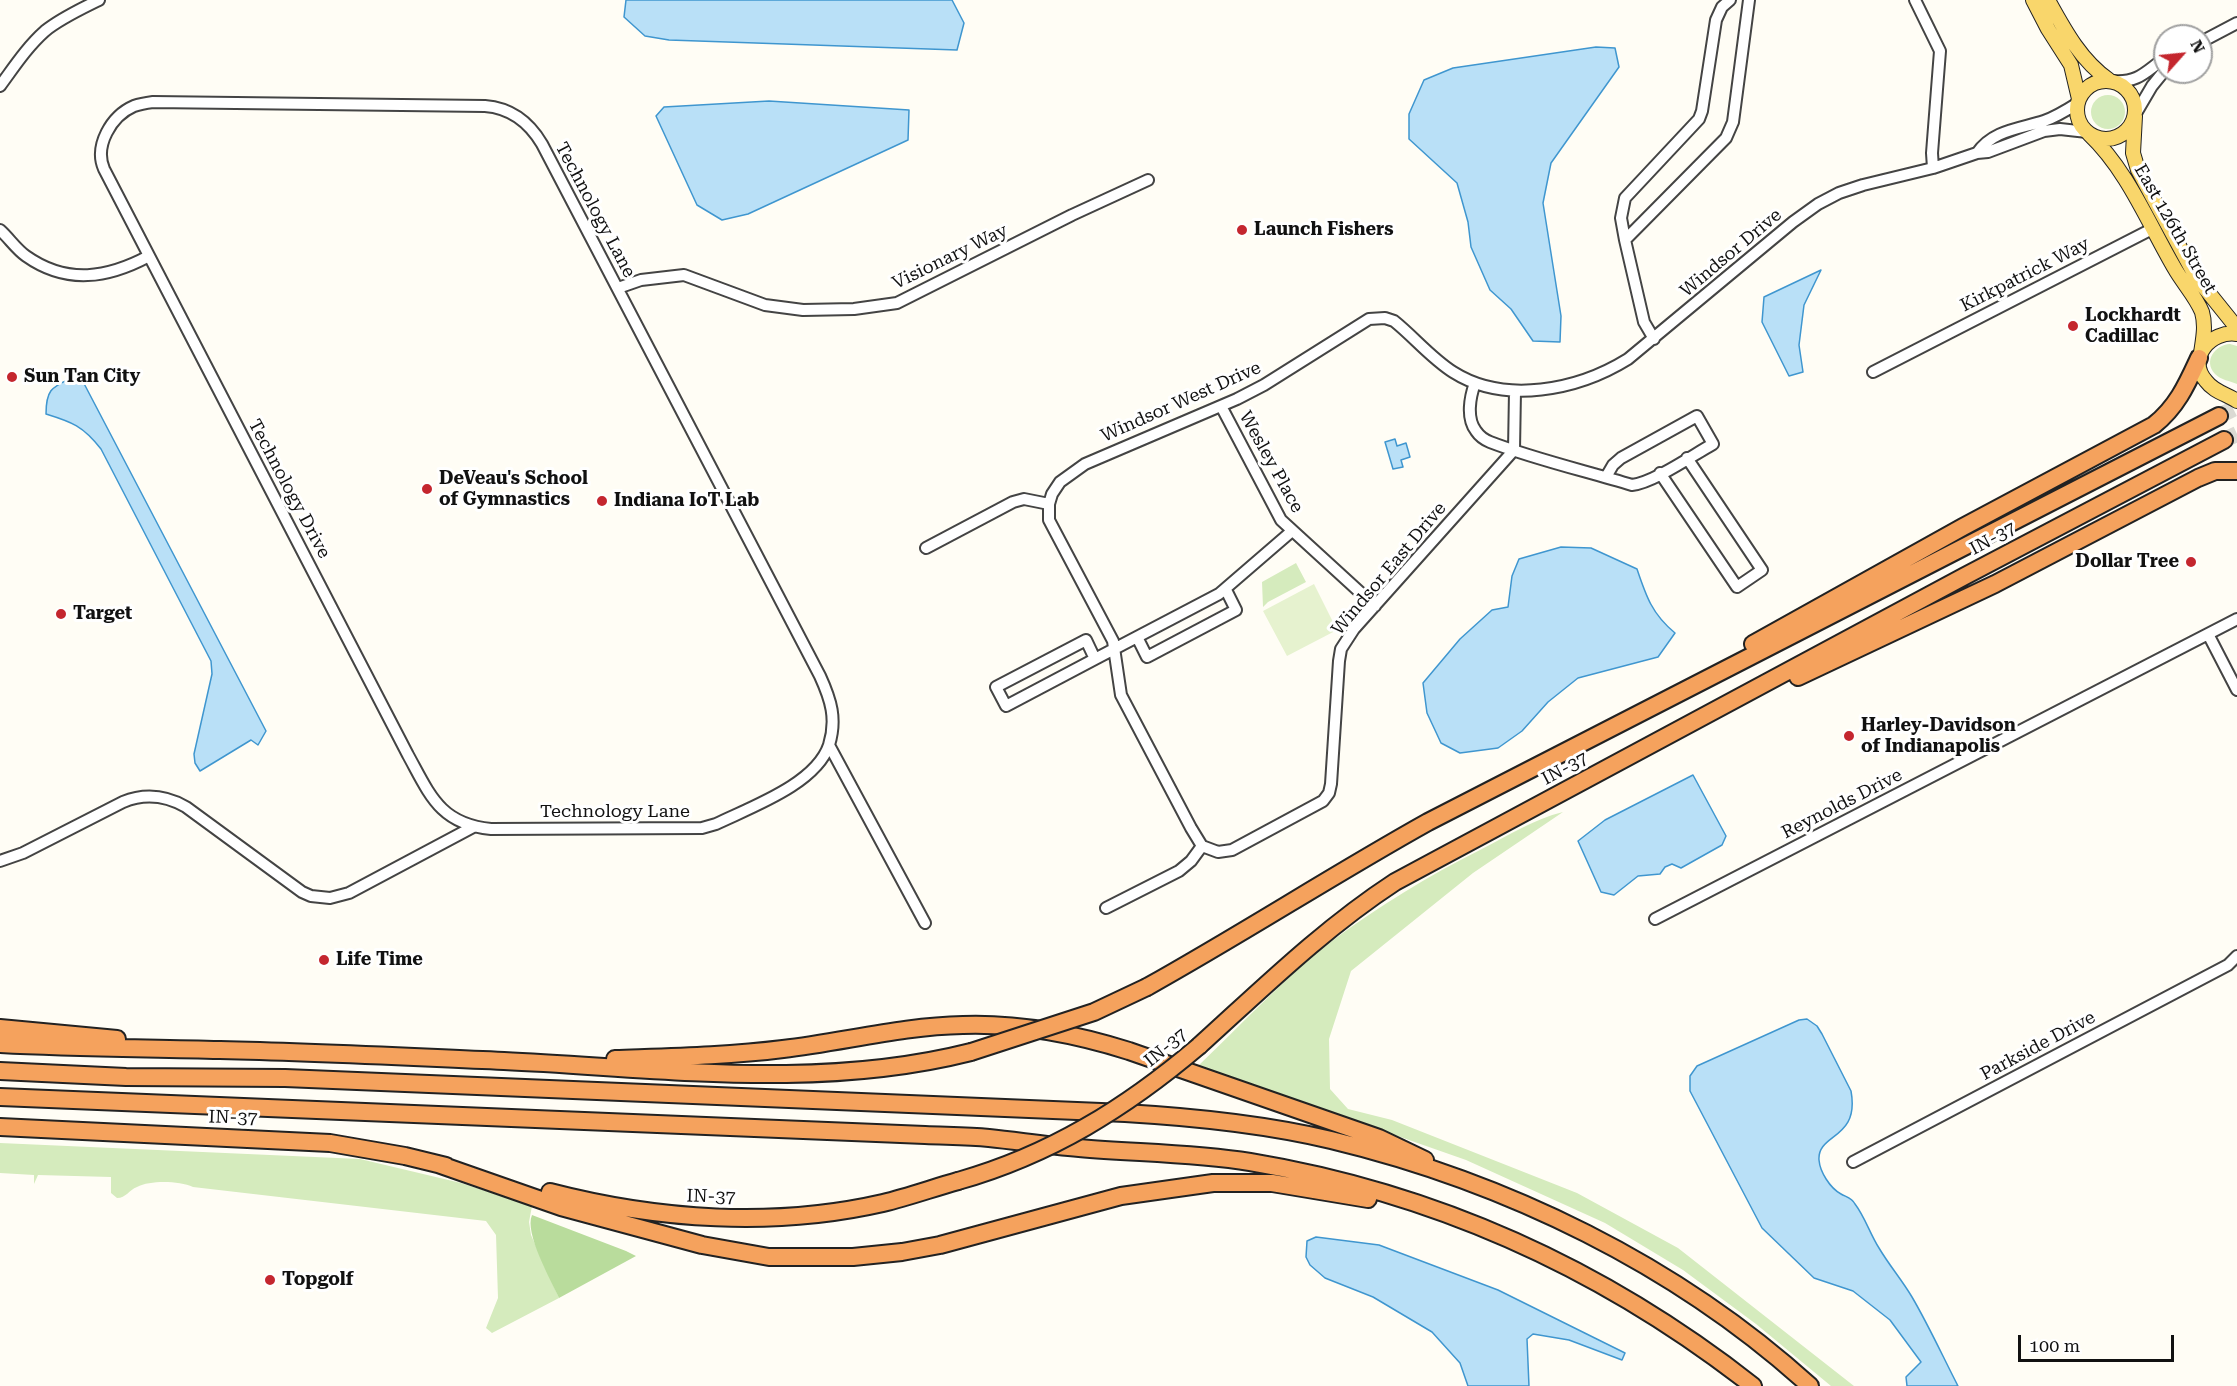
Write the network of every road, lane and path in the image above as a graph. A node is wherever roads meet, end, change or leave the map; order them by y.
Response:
1 (99, 0) edge
2 (1730, 0) edge
3 (1749, 0) edge
4 (1915, 0) edge
5 (2033, 0) edge
6 (2048, 0) edge
7 (2237, 23) edge
8 (2213, 36) edge
9 (2153, 67) edge
10 (2111, 81) junction
11 (2154, 84) edge
12 (0, 86) edge
13 (2078, 101) junction
14 (2135, 116) junction
15 (2088, 133) junction
16 (1977, 153) junction
17 (1933, 168) junction
18 (107, 175) joint
19 (1148, 180) dead end
20 (2152, 229) junction
21 (0, 230) edge
22 (1625, 240) junction
23 (149, 256) junction
24 (618, 288) junction
25 (2237, 328) edge
26 (2237, 334) edge
27 (1653, 339) junction
28 (2200, 356) junction
29 (1873, 372) dead end
30 (1475, 383) junction
31 (1515, 391) junction
32 (2231, 398) edge
33 (1221, 406) junction
34 (2218, 416) tunnel mouth
35 (2224, 440) tunnel mouth
36 (1514, 450) junction
37 (1687, 458) junction
38 (2237, 471) edge
39 (1660, 473) junction
40 (1605, 477) junction
41 (1049, 504) junction
42 (1292, 531) junction
43 (926, 548) dead end
44 (1226, 590) junction
45 (1375, 606) junction
46 (2237, 619) edge
47 (2208, 634) junction
48 (1137, 637) junction
49 (1115, 648) junction
50 (1095, 659) junction
51 (2237, 690) edge
52 (1618, 724) junction
53 (1682, 728) junction
54 (829, 745) junction
55 (447, 814) joint
56 (473, 827) junction
57 (1202, 846) junction
58 (0, 861) edge
59 (1106, 908) dead end
60 (1655, 919) dead end
61 (925, 923) dead end
62 (2235, 962) edge
63 (0, 1028) edge
64 (0, 1044) edge
65 (222, 1050) junction
66 (553, 1063) junction
67 (0, 1071) edge
68 (0, 1097) edge
69 (0, 1127) edge
70 (1853, 1162) dead end
71 (438, 1164) junction
72 (1457, 1178) junction
73 (1607, 1287) junction
74 (1753, 1386) edge
75 (1810, 1386) edge

1 - 12 street
2 - 22 street
3 - 22 street
4 - 17 street
5 - 13 main road
6 - 10 main road
7 - 8 street
9 - 10 street
10 - 13 main road
10 - 14 main road
11 - 14 street
13 - 15 main road
13 - 16 street, Windsor Drive
14 - 15 main road
14 - 25 main road, East 126th Street
15 - 16 street, Windsor Drive
15 - 20 main road, East 126th Street
16 - 17 street, Windsor Drive
17 - 27 street, Windsor Drive
18 - 23 street, Technology Drive
18 - 24 street, Technology Lane
19 - 24 street, Visionary Way
20 - 28 main road, East 126th Street
20 - 29 street, Kirkpatrick Way
21 - 23 street
22 - 27 street
23 - 55 street, Technology Drive
24 - 54 street, Technology Lane
26 - 28 main road
27 - 31 street, Windsor Drive
28 - 32 main road
28 - 52 highway
30 - 31 street, Windsor West Drive
30 - 33 street, Windsor West Drive
30 - 36 street
31 - 36 street
33 - 41 street, Windsor West Drive
33 - 42 street, Wesley Place
34 - 52 highway, IN-37
35 - 53 highway, IN-37
36 - 40 street
36 - 45 street, Windsor East Drive
37 - 39 street
37 - 39 street
37 - 40 street
38 - 53 highway
39 - 40 street
41 - 43 street
41 - 49 street
42 - 44 street
42 - 45 street, Wesley Place
44 - 48 street
44 - 48 street
45 - 57 street, Windsor East Drive
46 - 47 street, Reynolds Drive
47 - 51 street
47 - 60 street, Reynolds Drive
48 - 49 street
49 - 50 street
49 - 57 street
50 - 50 street
52 - 66 highway, IN-37, bridge
53 - 71 highway, IN-37, bridge
54 - 56 street, Technology Lane
54 - 61 street
55 - 56 street, Technology Lane
56 - 58 street
57 - 59 street
62 - 70 street, Parkside Drive
63 - 65 highway
64 - 65 highway, IN-37
65 - 66 highway, IN-37
66 - 72 highway
67 - 72 highway
68 - 73 highway
69 - 71 highway, IN-37
71 - 73 highway
72 - 75 highway
73 - 74 highway

